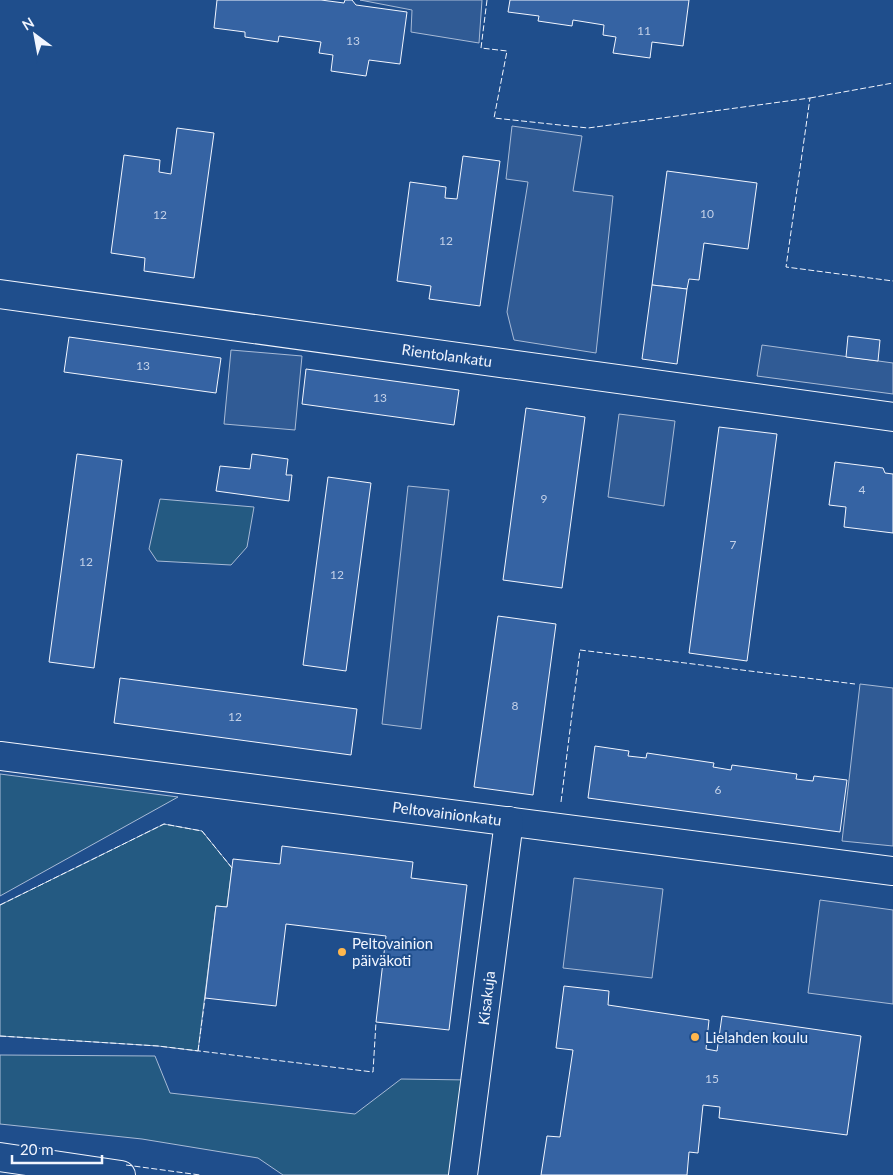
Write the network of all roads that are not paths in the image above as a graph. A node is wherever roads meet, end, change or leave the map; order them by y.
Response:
1 (0, 294) edge
2 (893, 417) edge
3 (0, 756) edge
4 (509, 821) junction
5 (893, 871) edge
6 (0, 1158) edge
7 (121, 1175) edge
8 (463, 1175) edge

1 - 2 street, Rientolankatu
3 - 4 street, Peltovainionkatu
4 - 5 street, Peltovainionkatu
4 - 8 street, Kisakuja
6 - 7 street

